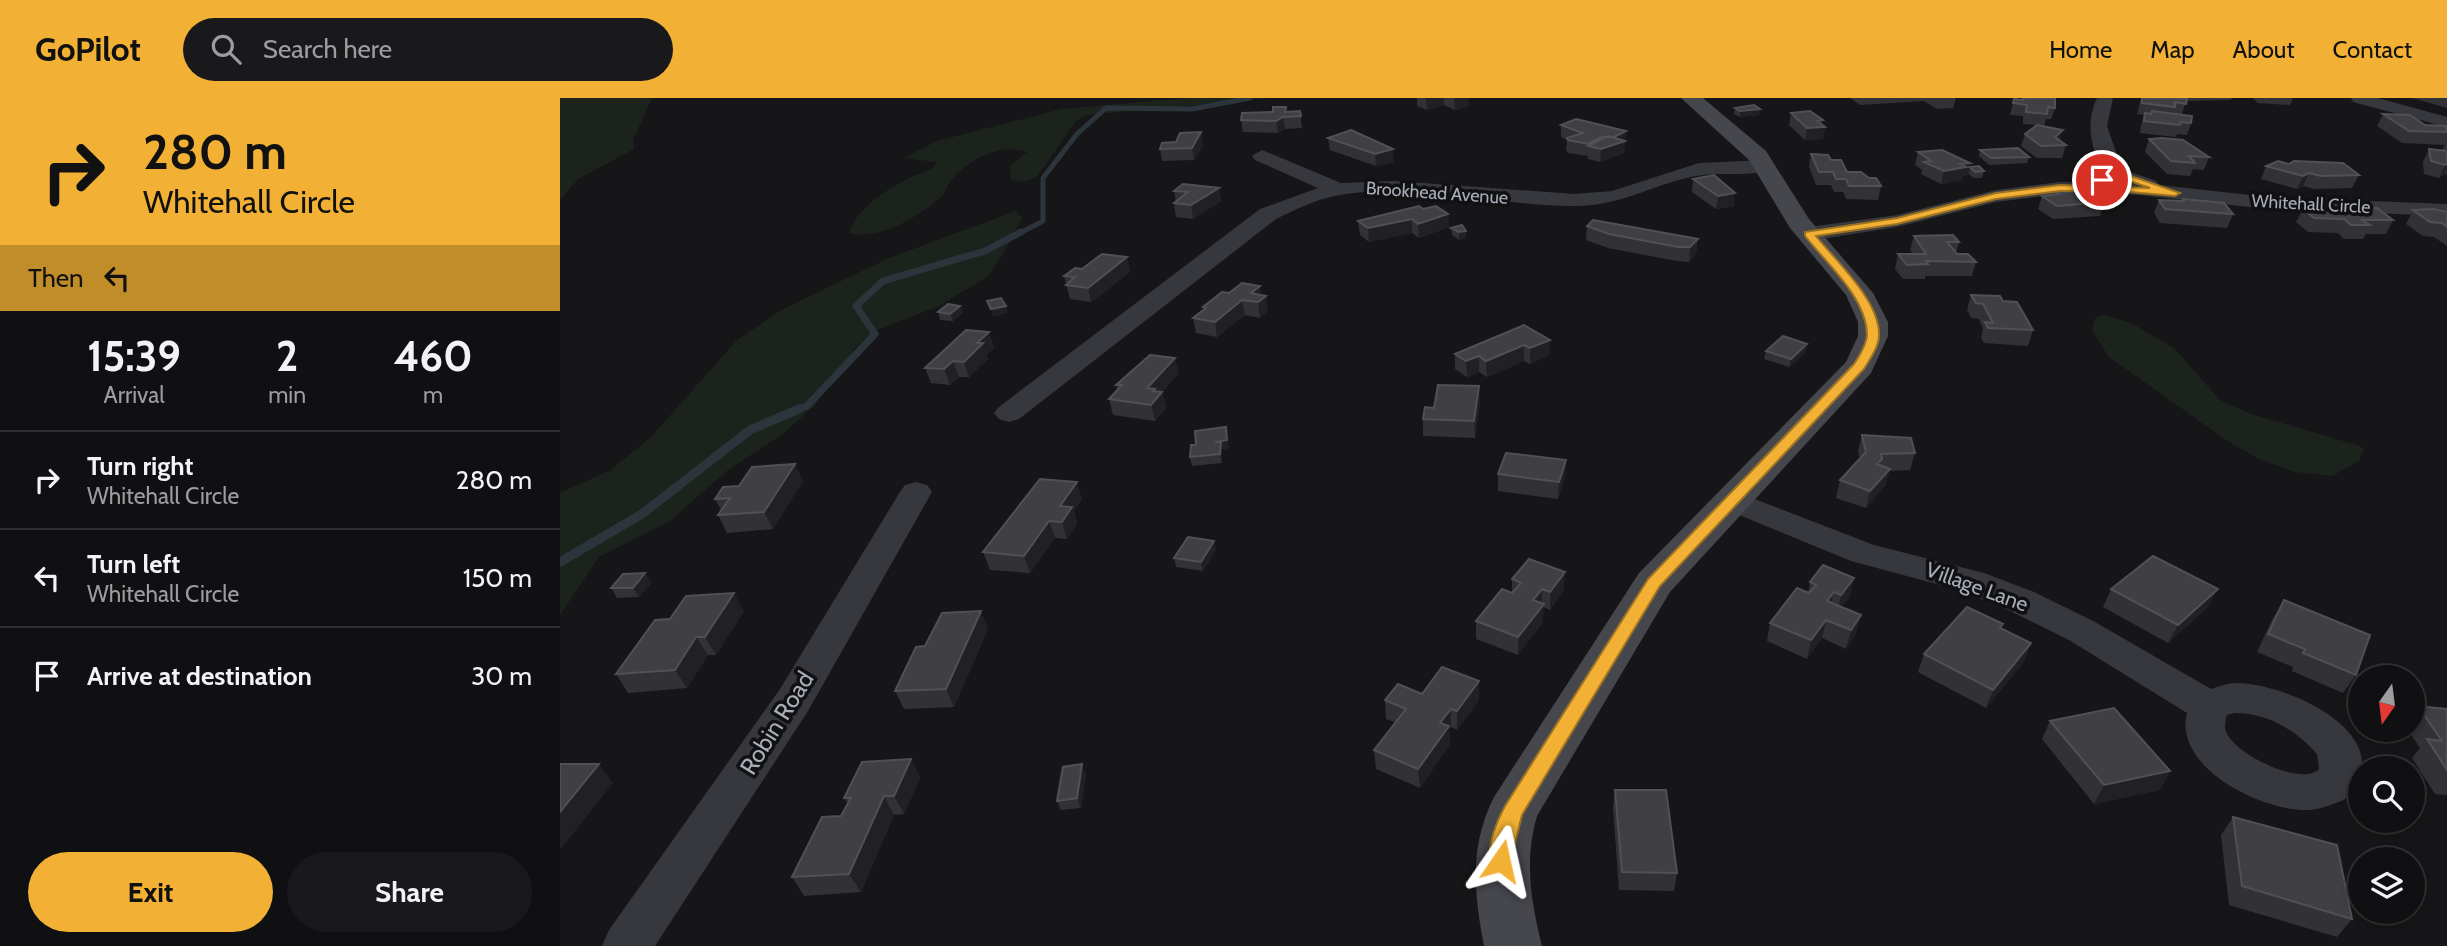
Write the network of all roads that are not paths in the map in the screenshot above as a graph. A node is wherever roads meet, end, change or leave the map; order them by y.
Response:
1 (1691, 98) edge
2 (2105, 98) edge
3 (2359, 98) edge
4 (2447, 122) edge
5 (1262, 156) dead end
6 (1765, 166) junction
7 (2114, 173) junction
8 (2085, 187) junction
9 (1338, 189) junction
10 (2175, 193) junction
11 (2444, 211) edge
12 (1809, 234) junction
13 (1009, 413) dead end
14 (916, 492) dead end
15 (1731, 500) junction
16 (2209, 707) dead end
17 (626, 946) edge
18 (1513, 946) edge

1 - 6 street
2 - 7 street
3 - 4 street
5 - 9 street
6 - 9 street, Brookhead Avenue
6 - 12 street
7 - 8 street, Whitehall Circle
7 - 10 street, Whitehall Circle
8 - 10 street, Whitehall Circle
8 - 12 street, Whitehall Circle
9 - 13 street, Brookhead Avenue
10 - 11 street, Whitehall Circle
12 - 15 street
14 - 17 street, Robin Road
15 - 16 street, Village Lane
15 - 18 street

